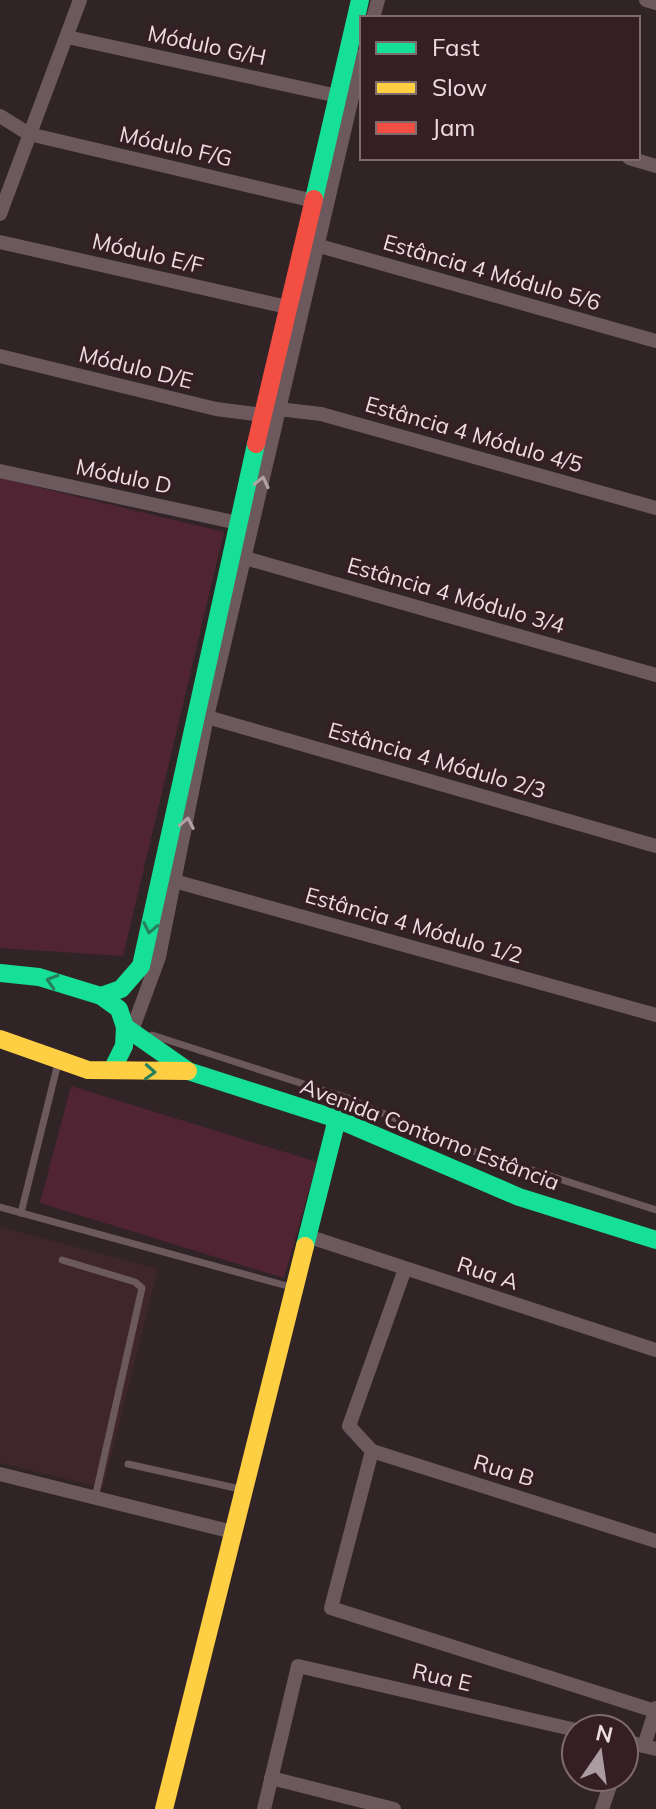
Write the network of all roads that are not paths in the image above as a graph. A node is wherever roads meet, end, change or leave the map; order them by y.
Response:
1 (80, 0) edge
2 (360, 0) edge
3 (646, 0) edge
4 (656, 3) edge
5 (67, 37) junction
6 (358, 83) edge
7 (338, 96) junction
8 (0, 116) edge
9 (29, 134) junction
10 (636, 160) edge
11 (656, 166) edge
12 (325, 177) junction
13 (314, 201) junction
14 (0, 214) edge
15 (0, 242) edge
16 (316, 245) junction
17 (287, 307) junction
18 (656, 341) edge
19 (0, 356) edge
20 (271, 412) junction
21 (0, 471) edge
22 (656, 508) edge
23 (238, 523) junction
24 (245, 558) junction
25 (656, 675) edge
26 (207, 717) junction
27 (656, 846) edge
28 (168, 880) junction
29 (9, 974) edge
30 (0, 988) edge
31 (101, 996) junction
32 (656, 1015) edge
33 (125, 1027) junction
34 (1, 1037) edge
35 (59, 1061) junction
36 (112, 1070) junction
37 (188, 1071) junction
38 (337, 1119) junction
39 (0, 1207) edge
40 (656, 1210) edge
41 (21, 1213) junction
42 (307, 1236) junction
43 (656, 1240) edge
44 (62, 1260) dead end
45 (405, 1269) junction
46 (294, 1288) junction
47 (656, 1350) edge
48 (372, 1451) junction
49 (128, 1464) dead end
50 (0, 1474) edge
51 (244, 1490) junction
52 (95, 1498) junction
53 (233, 1532) junction
54 (656, 1541) edge
55 (656, 1710) edge
56 (560, 1726) edge
57 (650, 1747) edge
58 (271, 1778) junction
59 (164, 1809) edge
60 (264, 1809) edge
61 (394, 1809) edge

1 - 5 street
2 - 7 street
3 - 4 street
5 - 7 street, Módulo G/H
5 - 9 street
6 - 12 street
7 - 12 street
8 - 9 street, Módulo F/G
9 - 13 street, Módulo F/G
9 - 14 street
10 - 11 street
12 - 13 street
12 - 16 street
13 - 17 street
15 - 17 street, Módulo E/F
16 - 18 street, Estância 4 Módulo 5/6
16 - 20 street
17 - 20 street
19 - 20 street, Módulo D/E
20 - 22 street, Estância 4 Módulo 4/5
20 - 23 street
24 -> 20 street
21 - 23 street, Módulo D
23 - 24 street
23 - 28 street
24 - 25 street, Estância 4 Módulo 3/4
24 - 26 street
26 - 27 street, Estância 4 Módulo 2/3
28 -> 26 street
28 -> 31 street
28 - 32 street, Estância 4 Módulo 1/2
28 - 33 street
29 - 30 street
31 -> 29 street
31 - 33 street, Avenida Contorno Estância
33 - 36 street
33 - 37 street, Avenida Contorno Estância
33 - 40 lane
34 - 35 street, Avenida Contorno Estância
35 - 36 street, Avenida Contorno Estância
35 - 41 lane
36 -> 37 street, Avenida Contorno Estância
37 - 38 street, Avenida Contorno Estância
38 - 42 street
38 - 43 street, Avenida Contorno Estância
39 - 41 lane
41 - 46 lane
42 - 45 street, Rua A
42 - 46 street
44 - 52 lane
45 - 47 street, Rua A
45 - 48 street, Rua B
46 - 51 street
48 - 54 street, Rua B
48 - 55 street
49 - 51 lane
50 - 52 street
51 - 53 street
52 - 53 street
53 - 59 street
55 - 57 street
56 - 58 street, Rua E
58 - 60 street
58 - 61 street

